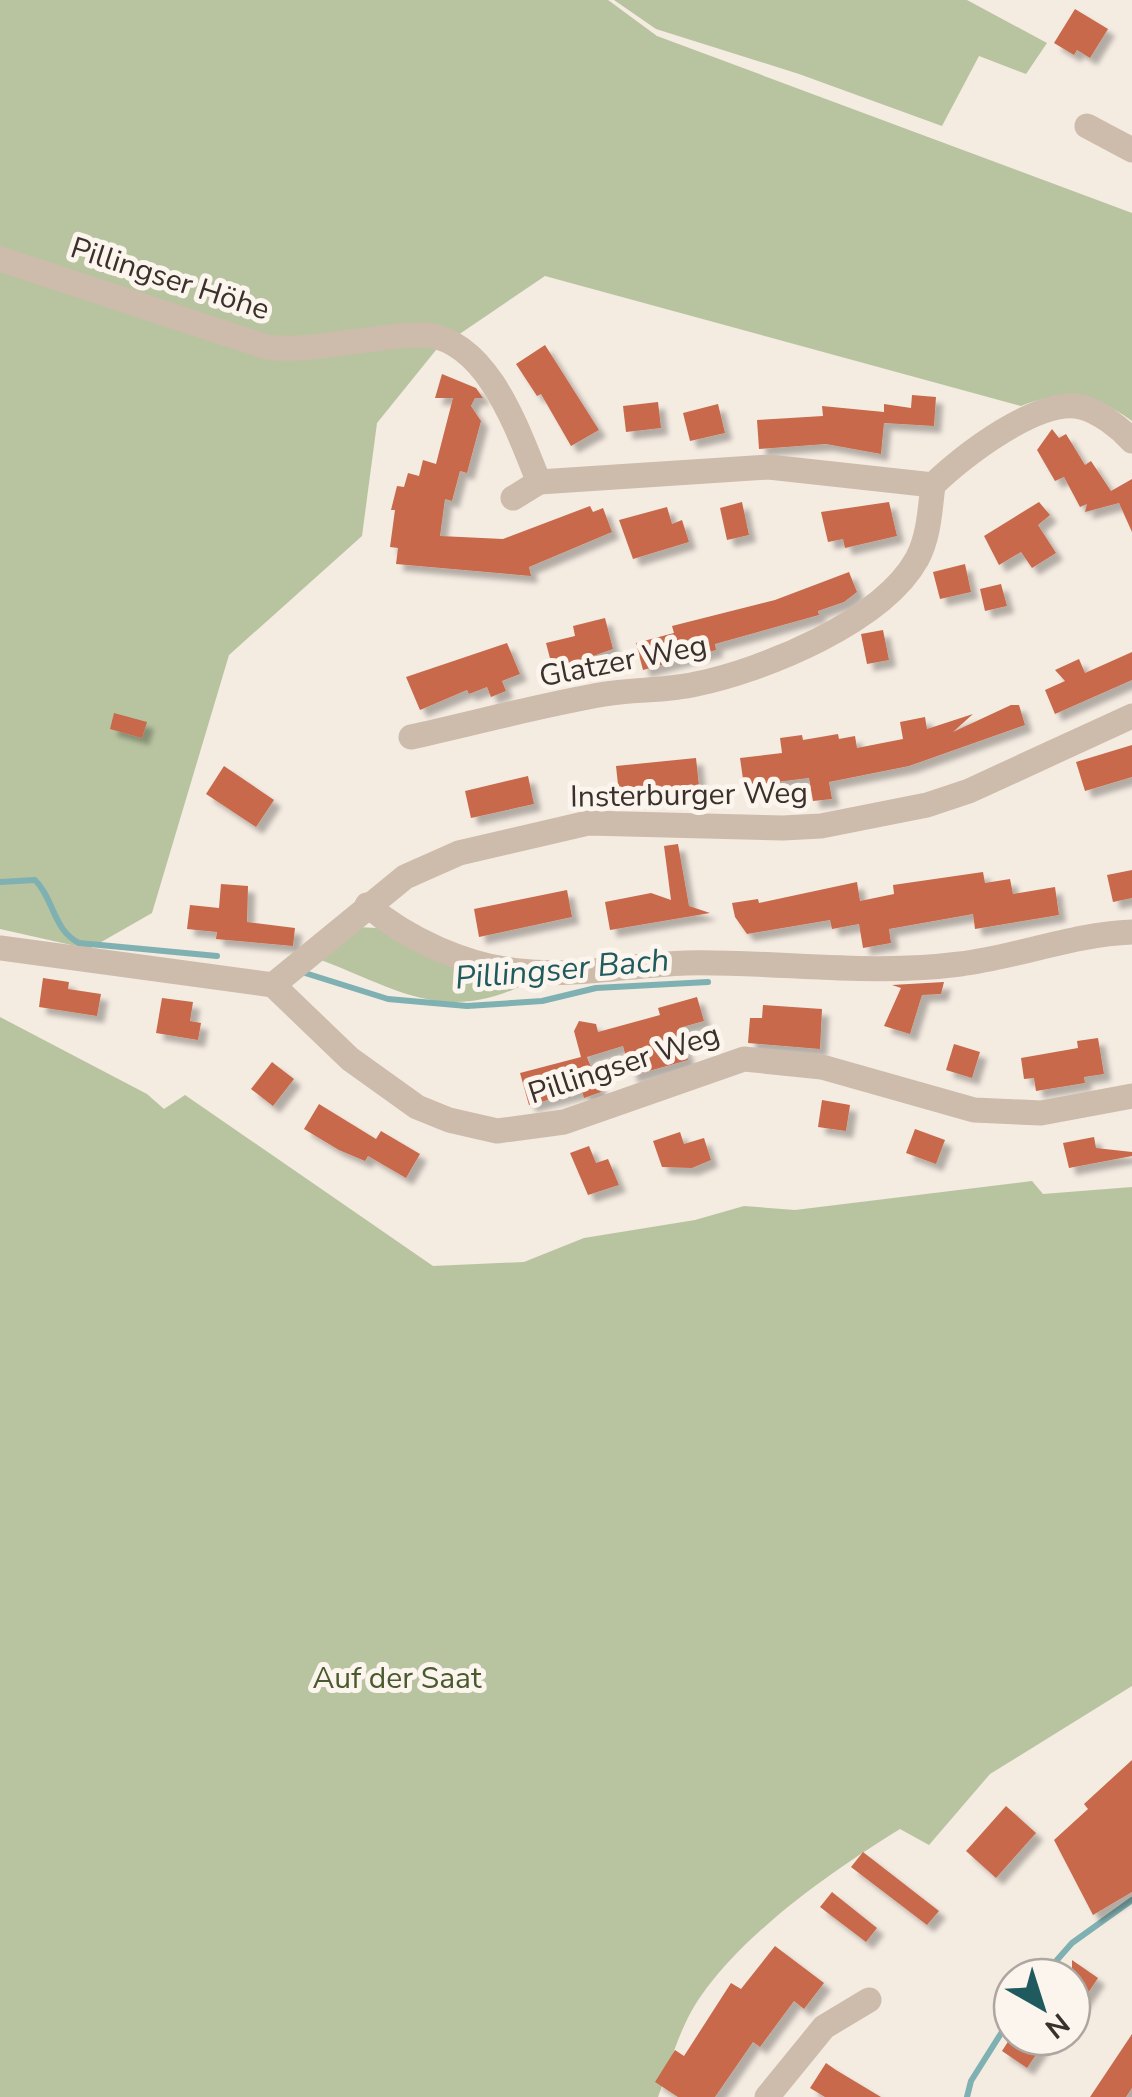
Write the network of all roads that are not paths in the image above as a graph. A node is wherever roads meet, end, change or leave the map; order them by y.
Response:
1 (1087, 126) dead end
2 (1132, 150) edge
3 (0, 259) edge
4 (1132, 441) edge
5 (539, 482) junction
6 (933, 485) junction
7 (513, 498) dead end
8 (1132, 716) edge
9 (411, 737) dead end
10 (367, 905) junction
11 (1132, 932) edge
12 (0, 948) edge
13 (273, 984) junction
14 (1132, 1096) edge
15 (869, 2000) dead end
16 (768, 2097) edge

1 - 2 street
3 - 5 street, Pillingser Höhe
4 - 6 street
5 - 6 street
5 - 7 street
6 - 9 street, Glatzer Weg
8 - 10 street, Insterburger Weg
10 - 11 street
10 - 13 street, Insterburger Weg
12 - 13 street
13 - 14 street, Pillingser Weg
15 - 16 street

